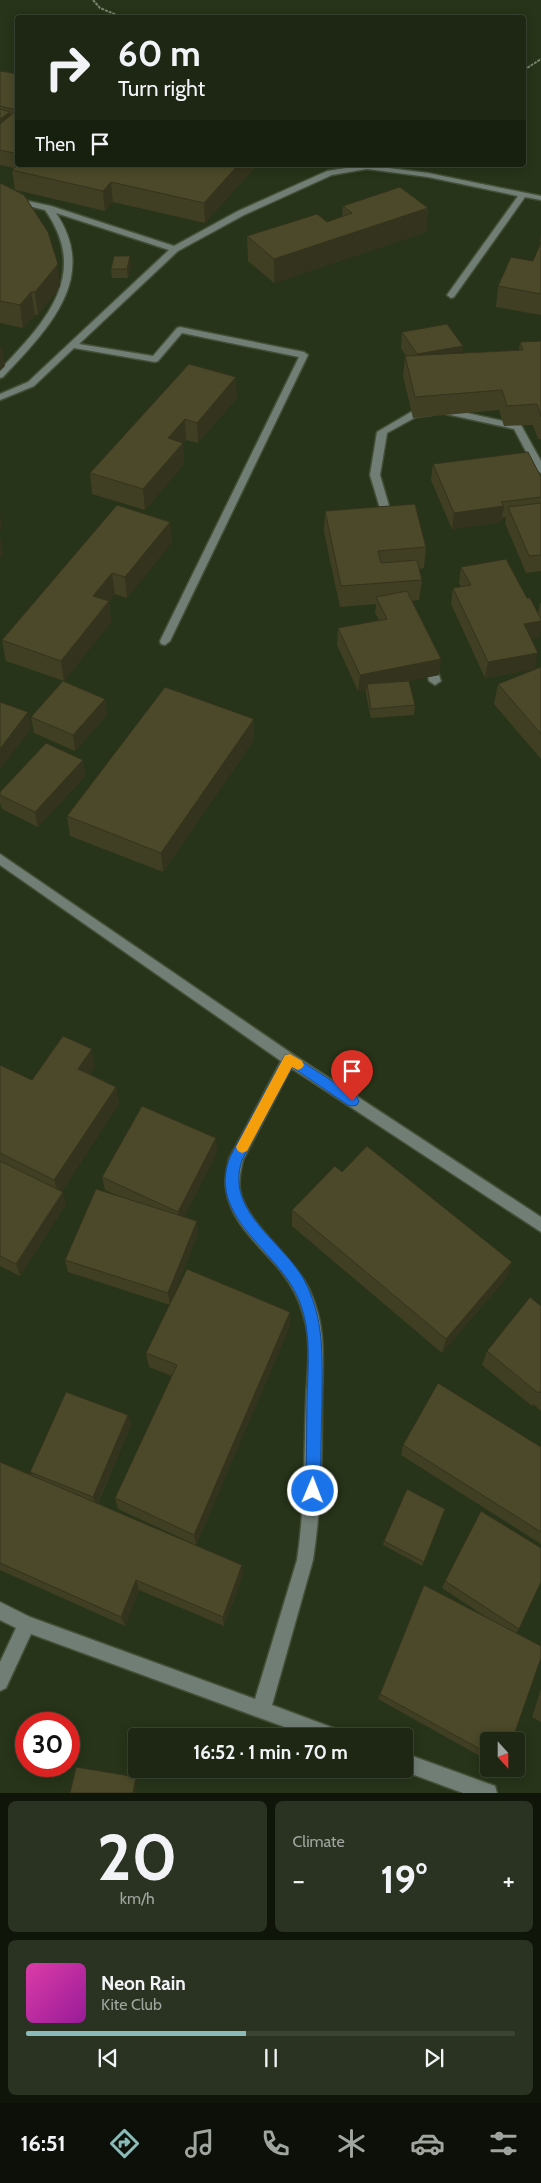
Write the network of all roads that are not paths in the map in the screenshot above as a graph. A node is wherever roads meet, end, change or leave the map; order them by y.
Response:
1 (523, 194) junction
2 (0, 197) edge
3 (541, 198) edge
4 (48, 208) junction
5 (175, 249) junction
6 (452, 295) dead end
7 (72, 345) junction
8 (0, 375) edge
9 (0, 397) edge
10 (541, 446) edge
11 (530, 449) junction
12 (541, 470) edge
13 (391, 531) edge
14 (165, 641) dead end
15 (427, 653) edge
16 (435, 681) dead end
17 (0, 859) edge
18 (290, 1059) junction
19 (541, 1225) edge
20 (0, 1611) edge
21 (27, 1624) junction
22 (0, 1682) edge
23 (261, 1710) junction
24 (311, 1728) edge
25 (413, 1765) edge
26 (488, 1793) edge

1 - 3 street
1 - 5 street
1 - 6 street
2 - 4 street
4 - 5 street
4 - 8 street
5 - 7 street
7 - 9 street
7 - 14 street
10 - 11 street
11 - 12 street
11 - 13 street
15 - 16 street
17 - 18 street
18 - 19 street
18 - 23 street
20 - 21 street
21 - 22 street
21 - 23 street
23 - 24 street
25 - 26 street

